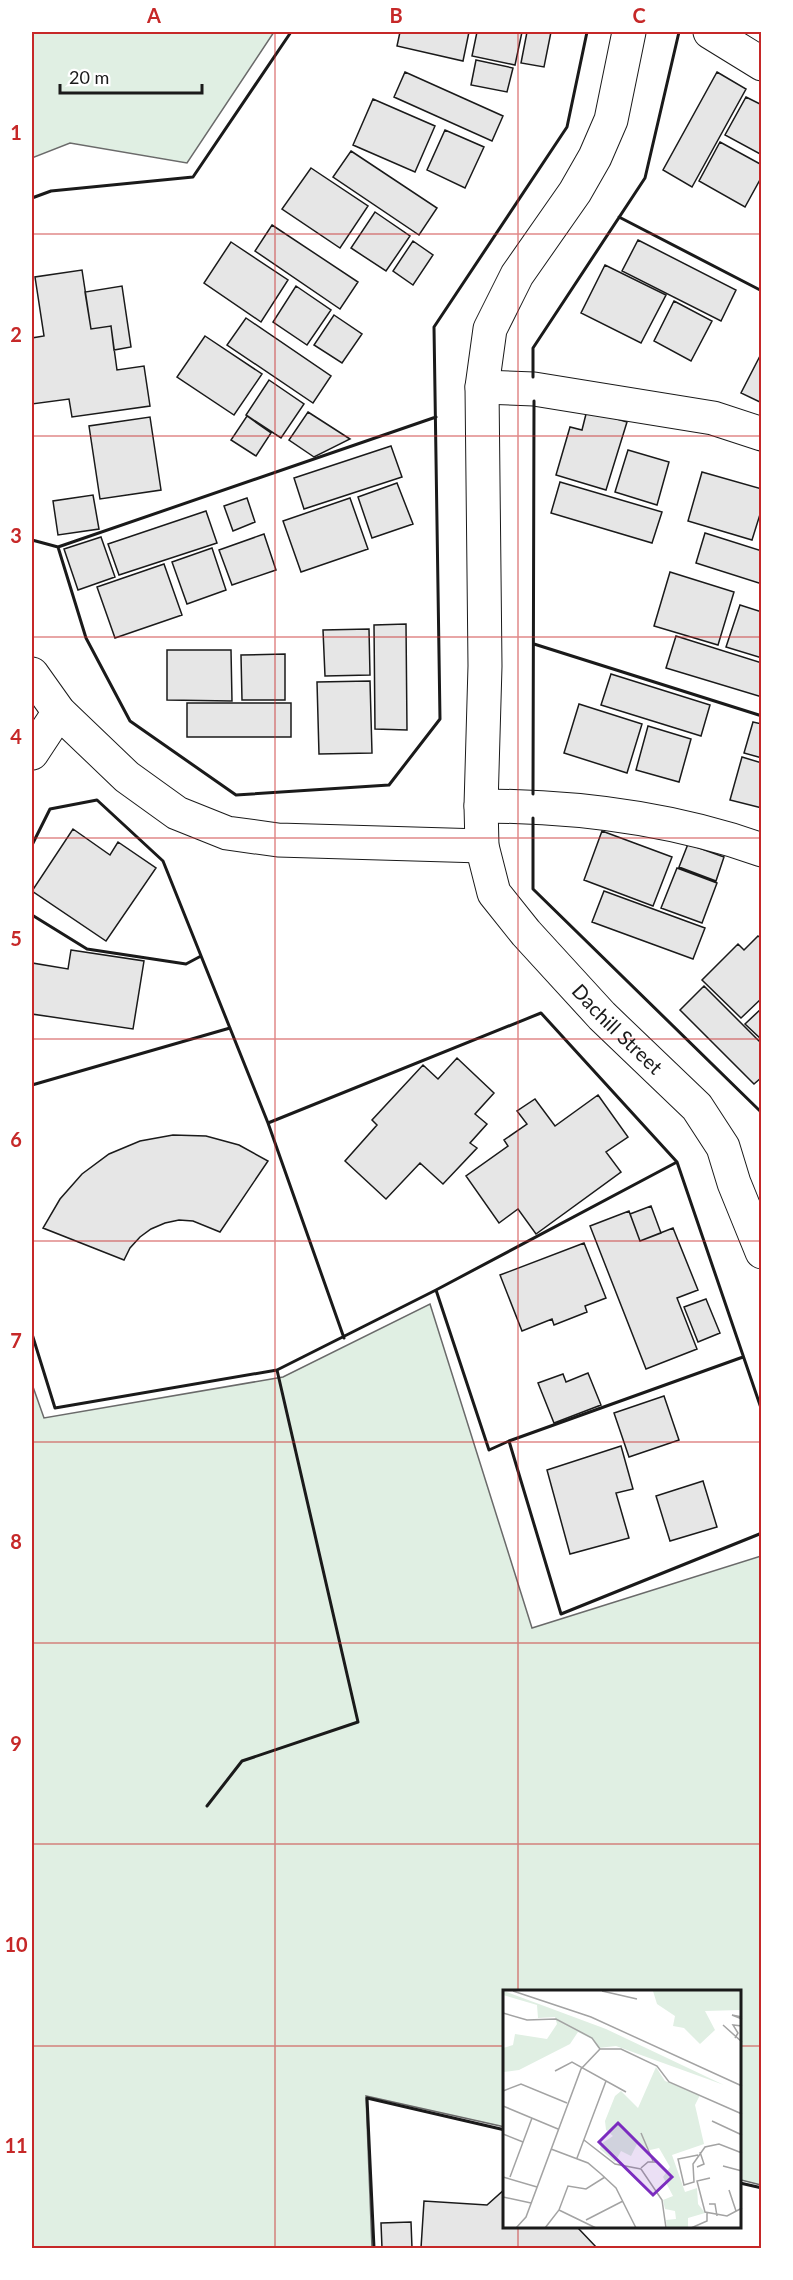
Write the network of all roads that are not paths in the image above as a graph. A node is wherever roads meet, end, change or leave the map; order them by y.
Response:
1 (629, 32) edge
2 (710, 32) edge
3 (762, 64) edge
4 (482, 387) junction
5 (762, 434) edge
6 (32, 674) edge
7 (59, 712) junction
8 (32, 753) edge
9 (481, 806) junction
10 (482, 846) junction
11 (762, 850) edge
12 (762, 1252) edge

1 - 4 street, Dachill Street
2 - 3 street
4 - 5 street
4 - 9 street, Dachill Street
6 - 7 street
7 - 8 street
7 - 10 street
9 - 10 street, Dachill Street
9 - 11 street
10 - 12 street, Dachill Street

